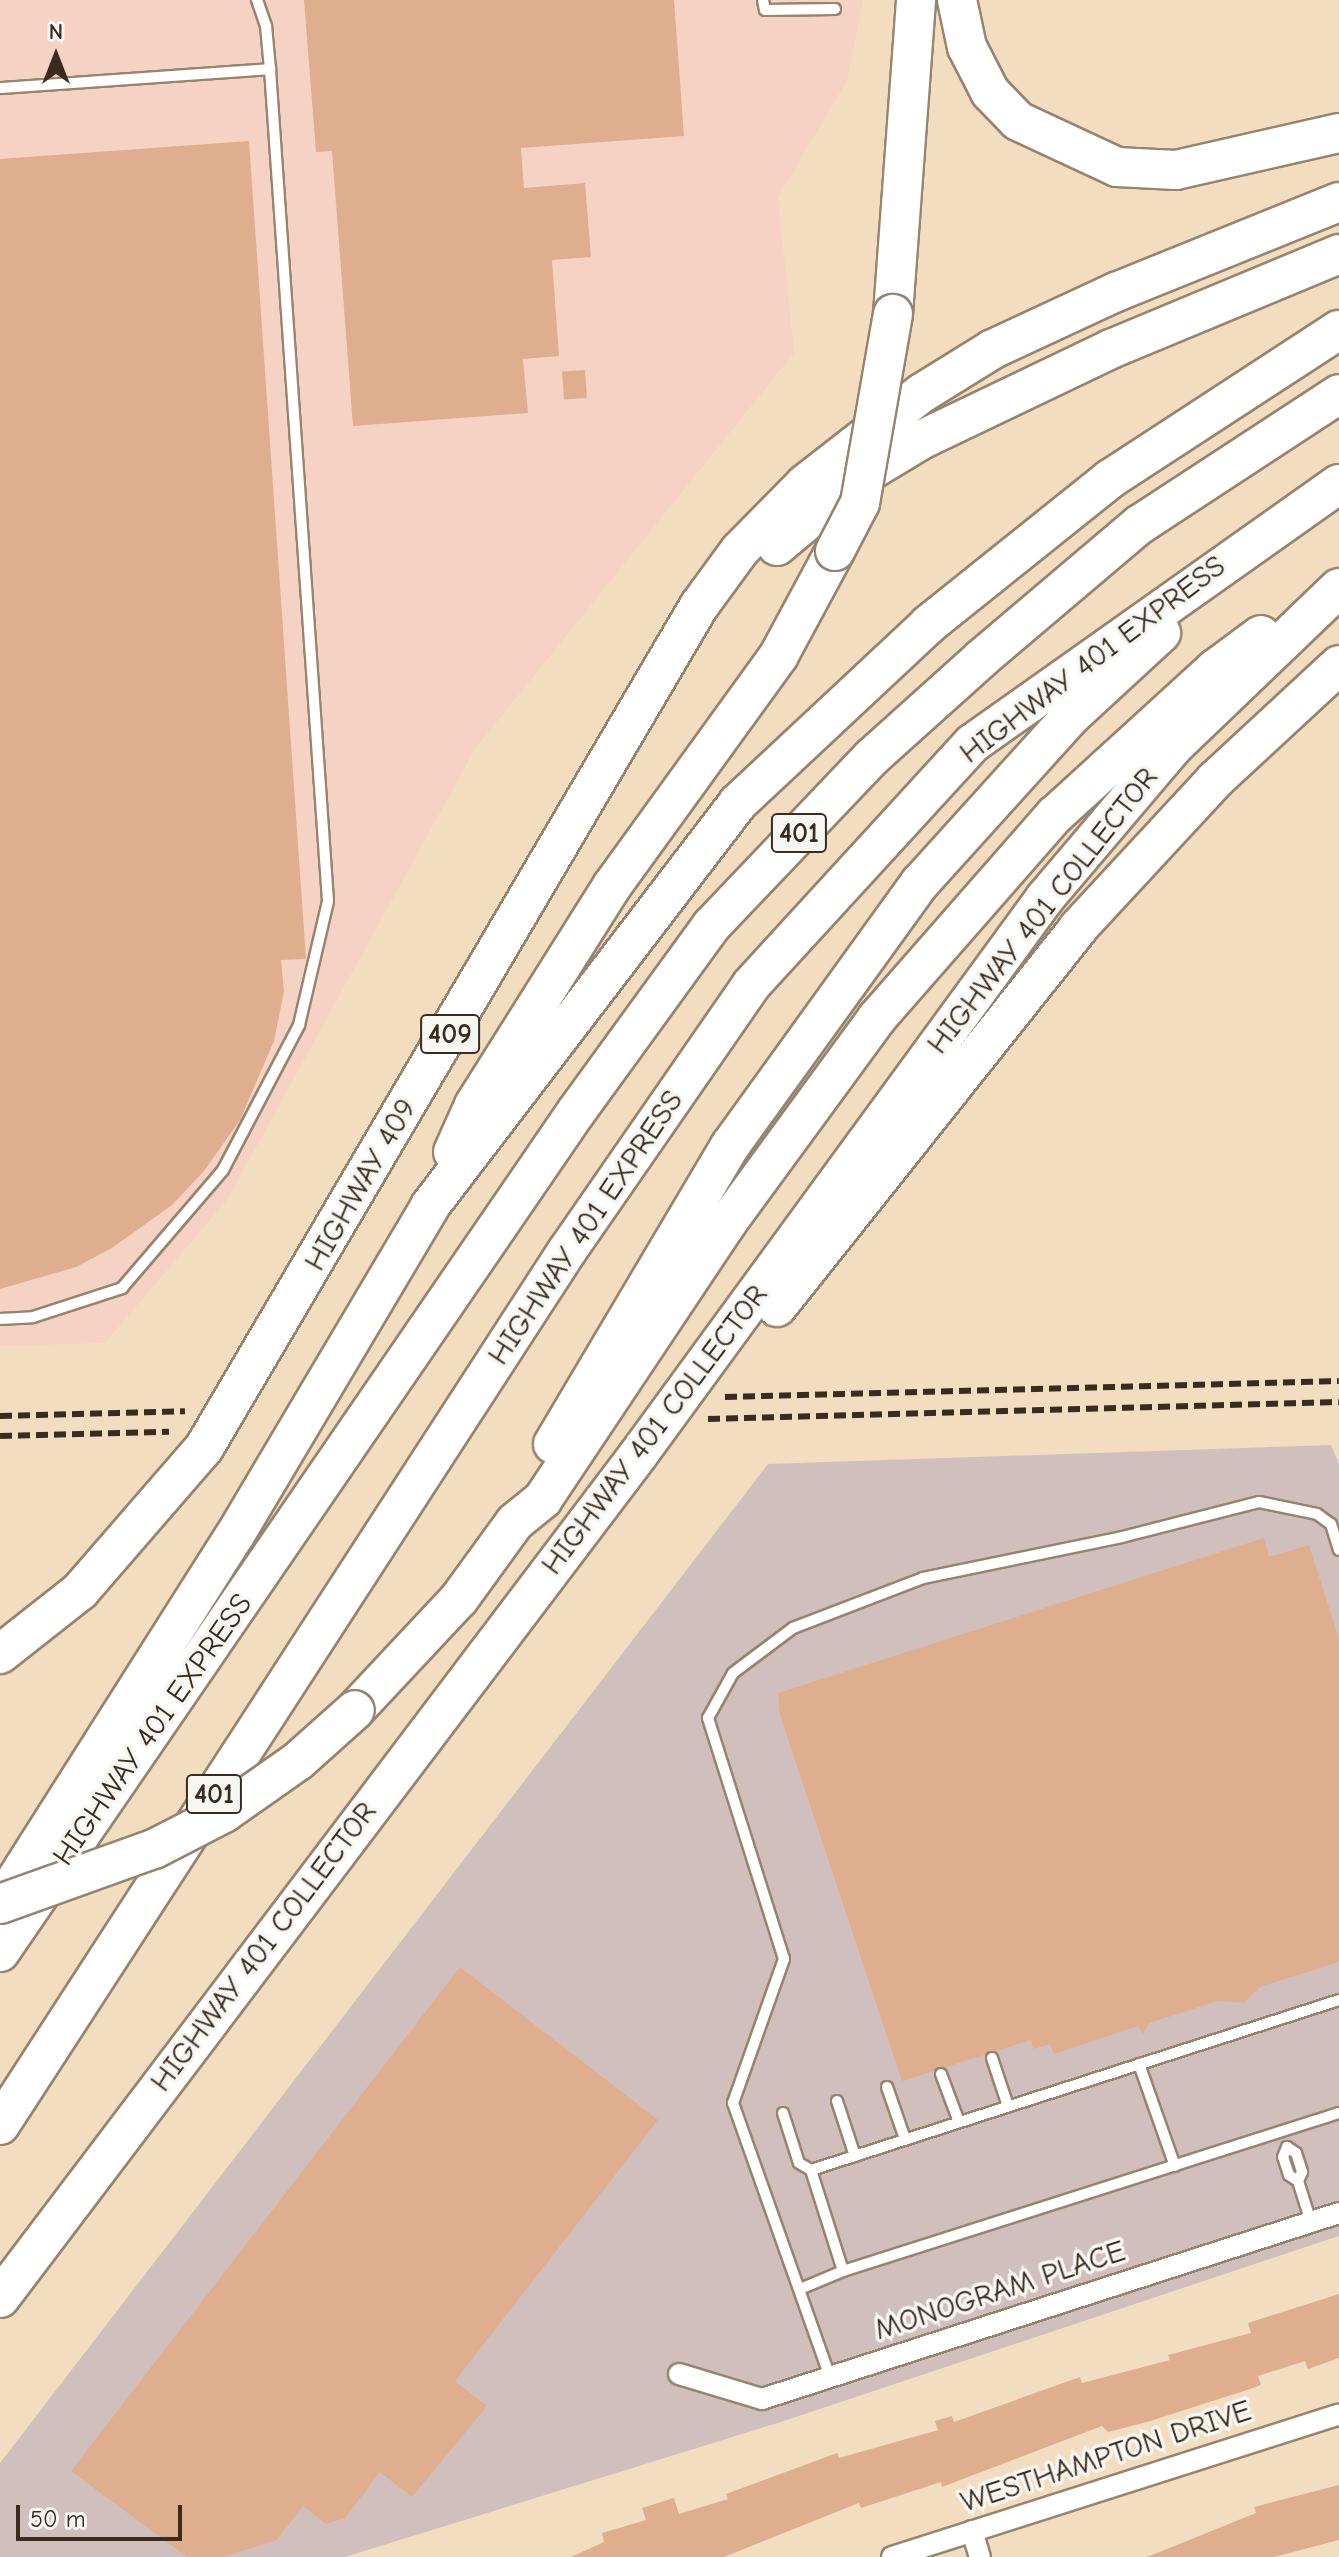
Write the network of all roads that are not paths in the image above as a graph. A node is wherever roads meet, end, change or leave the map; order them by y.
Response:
1 (257, 0) edge
2 (763, 0) edge
3 (916, 0) edge
4 (957, 0) edge
5 (835, 9) dead end
6 (270, 69) junction
7 (0, 88) edge
8 (1339, 133) edge
9 (1339, 202) edge
10 (1339, 254) edge
11 (1339, 330) edge
12 (1339, 394) edge
13 (1339, 484) edge
14 (1290, 514) junction
15 (1339, 576) edge
16 (1339, 588) edge
17 (1339, 665) edge
18 (664, 670) junction
19 (430, 1206) junction
20 (0, 1319) edge
21 (685, 1392) junction
22 (515, 1522) junction
23 (1339, 1550) edge
24 (0, 1654) edge
25 (0, 1904) edge
26 (0, 1952) edge
27 (1339, 2000) edge
28 (992, 2058) dead end
29 (1139, 2064) junction
30 (941, 2074) dead end
31 (887, 2087) dead end
32 (837, 2101) dead end
33 (1008, 2106) junction
34 (783, 2113) dead end
35 (1339, 2113) edge
36 (959, 2122) junction
37 (0, 2125) edge
38 (1282, 2131) junction
39 (905, 2139) junction
40 (855, 2156) junction
41 (1175, 2166) junction
42 (811, 2170) junction
43 (1339, 2213) edge
44 (1311, 2222) junction
45 (843, 2271) junction
46 (800, 2289) junction
47 (0, 2298) edge
48 (679, 2374) dead end
49 (830, 2377) junction
50 (1339, 2414) edge
51 (972, 2531) junction
52 (892, 2557) edge
53 (980, 2557) edge

1 - 6 lane
2 - 5 lane
3 - 19 highway, bridge
4 - 8 highway
6 - 7 lane
6 - 20 lane
9 - 18 highway
10 - 18 highway
11 - 19 highway, 401
12 - 26 highway, HIGHWAY 401 EXPRESS / 401
13 - 14 highway, HIGHWAY 401 EXPRESS / 401
14 - 22 highway
14 - 37 highway, HIGHWAY 401 EXPRESS / 401
15 - 22 highway
16 - 21 highway, HIGHWAY 401 COLLECTOR
17 - 21 highway
18 - 24 highway, HIGHWAY 409 / 409
19 - 25 highway, 401
21 - 47 highway, HIGHWAY 401 COLLECTOR
22 - 25 highway, bridge
23 - 46 lane
27 - 29 lane
28 - 33 lane
29 - 33 lane
29 - 41 lane
30 - 36 lane
31 - 39 lane
32 - 40 lane
33 - 36 lane
34 - 42 lane
35 - 38 lane
36 - 39 lane
38 - 41 lane
38 - 44 lane
39 - 40 lane
40 - 42 lane
41 - 45 lane
42 - 45 lane
43 - 44 street, MONOGRAM PLACE
44 - 49 street, MONOGRAM PLACE
45 - 46 lane
46 - 49 lane
48 - 49 street, MONOGRAM PLACE
50 - 51 street, WESTHAMPTON DRIVE
51 - 52 street, WESTHAMPTON DRIVE
51 - 53 street

